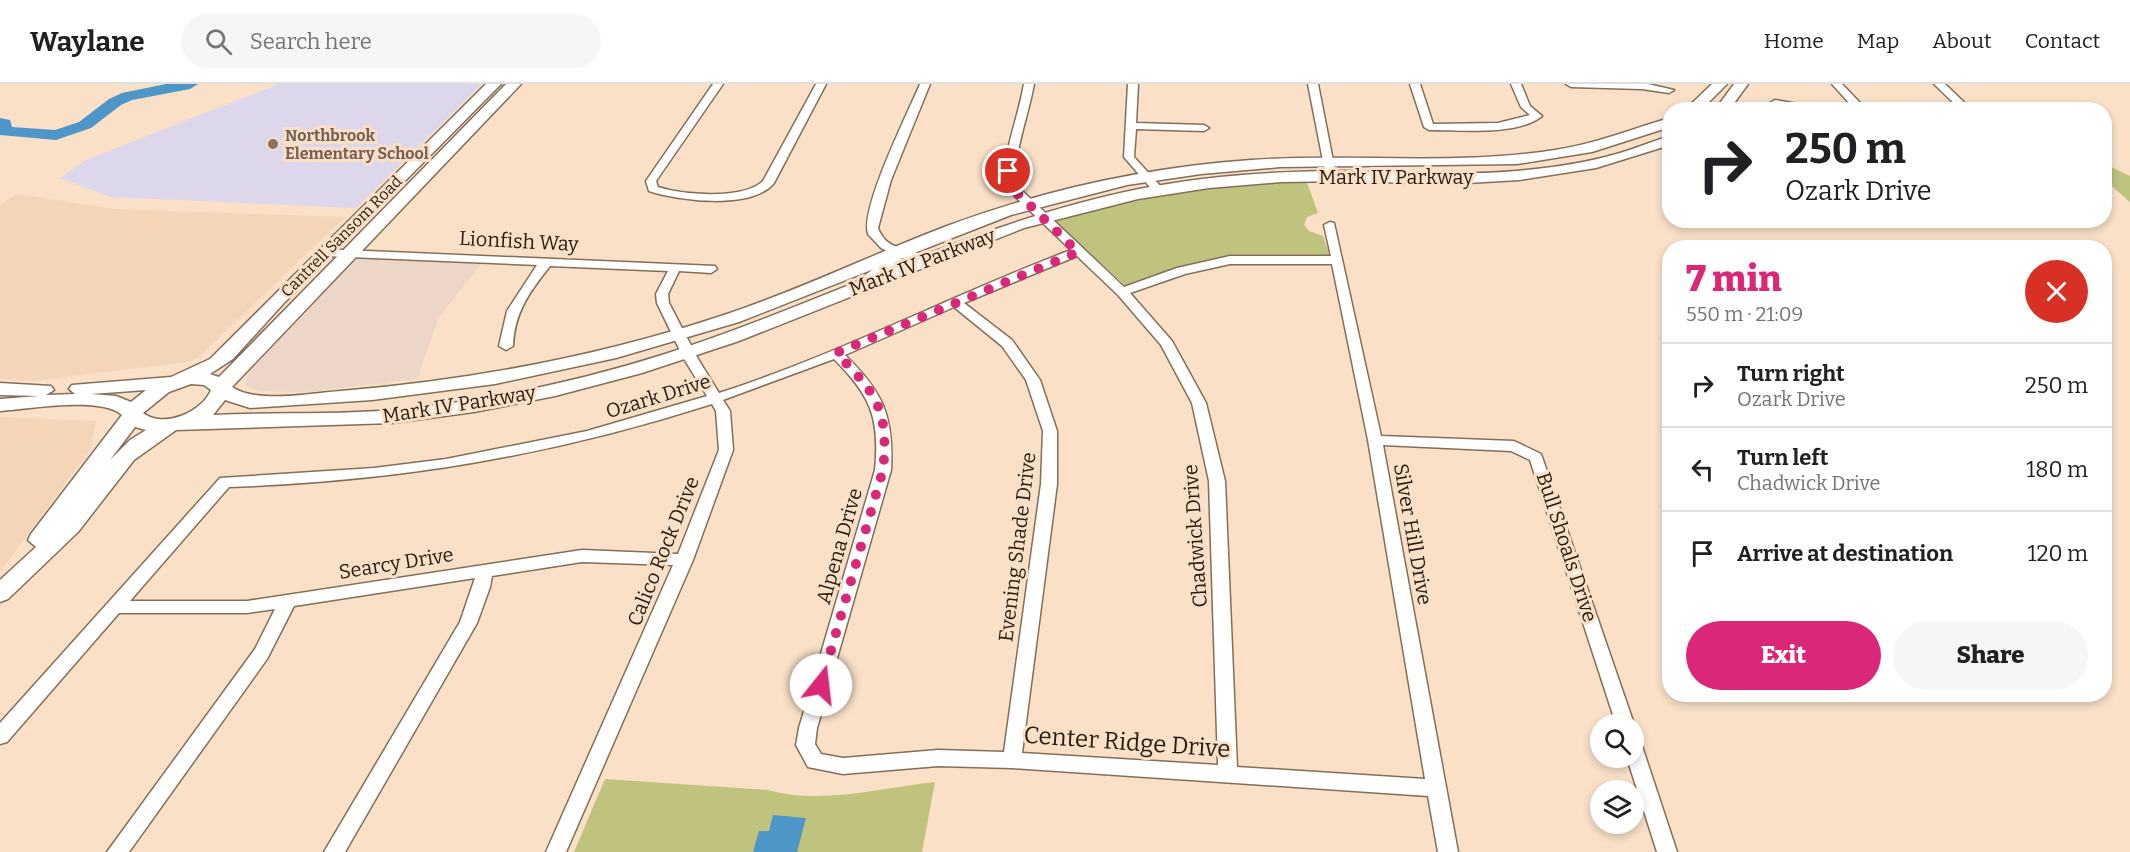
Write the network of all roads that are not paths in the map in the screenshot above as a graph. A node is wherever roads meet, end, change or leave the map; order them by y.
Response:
1 (718, 84) edge
2 (821, 84) edge
3 (925, 84) edge
4 (1029, 84) edge
5 (1133, 84) edge
6 (1313, 84) edge
7 (1415, 84) edge
8 (1516, 84) edge
9 (1571, 84) edge
10 (1720, 84) edge
11 (1742, 84) edge
12 (1837, 84) edge
13 (1939, 84) edge
14 (492, 86) edge
15 (512, 87) edge
16 (1669, 90) dead end
17 (1703, 102) edge
18 (1728, 102) edge
19 (1854, 102) edge
20 (1958, 102) edge
21 (1662, 125) edge
22 (1129, 126) junction
23 (1204, 128) dead end
24 (1662, 143) edge
25 (1330, 169) junction
26 (1146, 177) junction
27 (394, 183) junction
28 (417, 184) junction
29 (1159, 191) junction
30 (1028, 205) junction
31 (1042, 218) junction
32 (1330, 225) dead end
33 (325, 252) junction
34 (349, 252) junction
35 (901, 252) junction
36 (1078, 252) junction
37 (924, 259) junction
38 (1337, 260) junction
39 (546, 262) junction
40 (675, 268) junction
41 (711, 269) dead end
42 (860, 285) junction
43 (1122, 292) junction
44 (955, 302) junction
45 (684, 344) junction
46 (506, 346) dead end
47 (836, 353) junction
48 (181, 380) junction
49 (221, 388) junction
50 (0, 389) edge
51 (716, 399) junction
52 (0, 405) edge
53 (133, 414) junction
54 (177, 424) junction
55 (1375, 440) junction
56 (685, 560) junction
57 (484, 570) junction
58 (0, 592) edge
59 (288, 601) junction
60 (114, 607) junction
61 (1623, 714) edge
62 (0, 736) edge
63 (1012, 760) junction
64 (815, 761) joint
65 (1640, 768) edge
66 (1228, 774) junction
67 (1436, 788) junction
68 (117, 852) edge
69 (334, 852) edge
70 (556, 852) edge
71 (1448, 852) edge
72 (1667, 852) edge

1 - 2 street
3 - 35 street
4 - 30 street, Chadwick Drive
5 - 22 street
6 - 25 street
7 - 8 street
9 - 16 street
10 - 17 main road
11 - 18 main road
12 - 19 street
13 - 20 street
14 - 15 main road
14 - 27 main road, Cantrell Sansom Road
15 - 28 main road, Cantrell Sansom Road
21 - 25 main road, Mark IV Parkway
22 - 23 street
22 - 26 street
24 - 25 main road, Mark IV Parkway
25 - 26 main road, Mark IV Parkway
25 - 29 main road, Mark IV Parkway
26 - 29 street
26 - 30 main road, Mark IV Parkway
27 - 28 main road
27 - 33 main road, Cantrell Sansom Road
28 - 34 main road, Cantrell Sansom Road
29 - 31 main road, Mark IV Parkway
30 - 31 street, Chadwick Drive
30 - 35 main road, Mark IV Parkway
31 - 36 street, Chadwick Drive
31 - 37 main road, Mark IV Parkway
32 - 38 street, Silver Hill Drive
33 - 34 street, Lionfish Way
33 - 48 main road, Cantrell Sansom Road
34 - 39 street, Lionfish Way
34 - 49 main road, Cantrell Sansom Road
35 - 37 street
35 - 42 street
35 - 45 main road, Mark IV Parkway
36 - 43 street, Chadwick Drive
36 - 44 street, Ozark Drive
37 - 42 main road, Mark IV Parkway
38 - 43 street
38 - 55 street, Silver Hill Drive
39 - 40 street, Lionfish Way
39 - 46 street
40 - 41 street, Lionfish Way
40 - 45 street, Calico Rock Drive
42 - 45 main road, Mark IV Parkway
43 - 66 street, Chadwick Drive
44 - 47 street, Ozark Drive
44 - 63 street, Evening Shade Drive
45 - 49 main road, Mark IV Parkway
45 - 51 street, Calico Rock Drive
45 - 54 main road, Mark IV Parkway
47 - 51 street, Ozark Drive
47 - 64 street, Alpena Drive
48 - 49 main road, Mark IV Parkway
48 - 50 main road
48 - 53 main road, Cantrell Sansom Road
49 - 54 main road, Cantrell Sansom Road
51 - 56 street, Calico Rock Drive
51 - 60 street, Ozark Drive
52 - 53 main road
53 - 54 main road, Mark IV Parkway
53 - 58 main road
54 - 58 main road
55 - 61 street, Bull Shoals Drive
55 - 67 street, Silver Hill Drive
56 - 57 street, Searcy Drive
56 - 70 street, Calico Rock Drive
57 - 59 street, Searcy Drive
57 - 69 street
59 - 60 street, Searcy Drive
59 - 68 street
60 - 62 street
63 - 64 street, Center Ridge Drive
63 - 66 street, Center Ridge Drive
65 - 72 street
66 - 67 street, Center Ridge Drive
67 - 71 street, Silver Hill Drive

